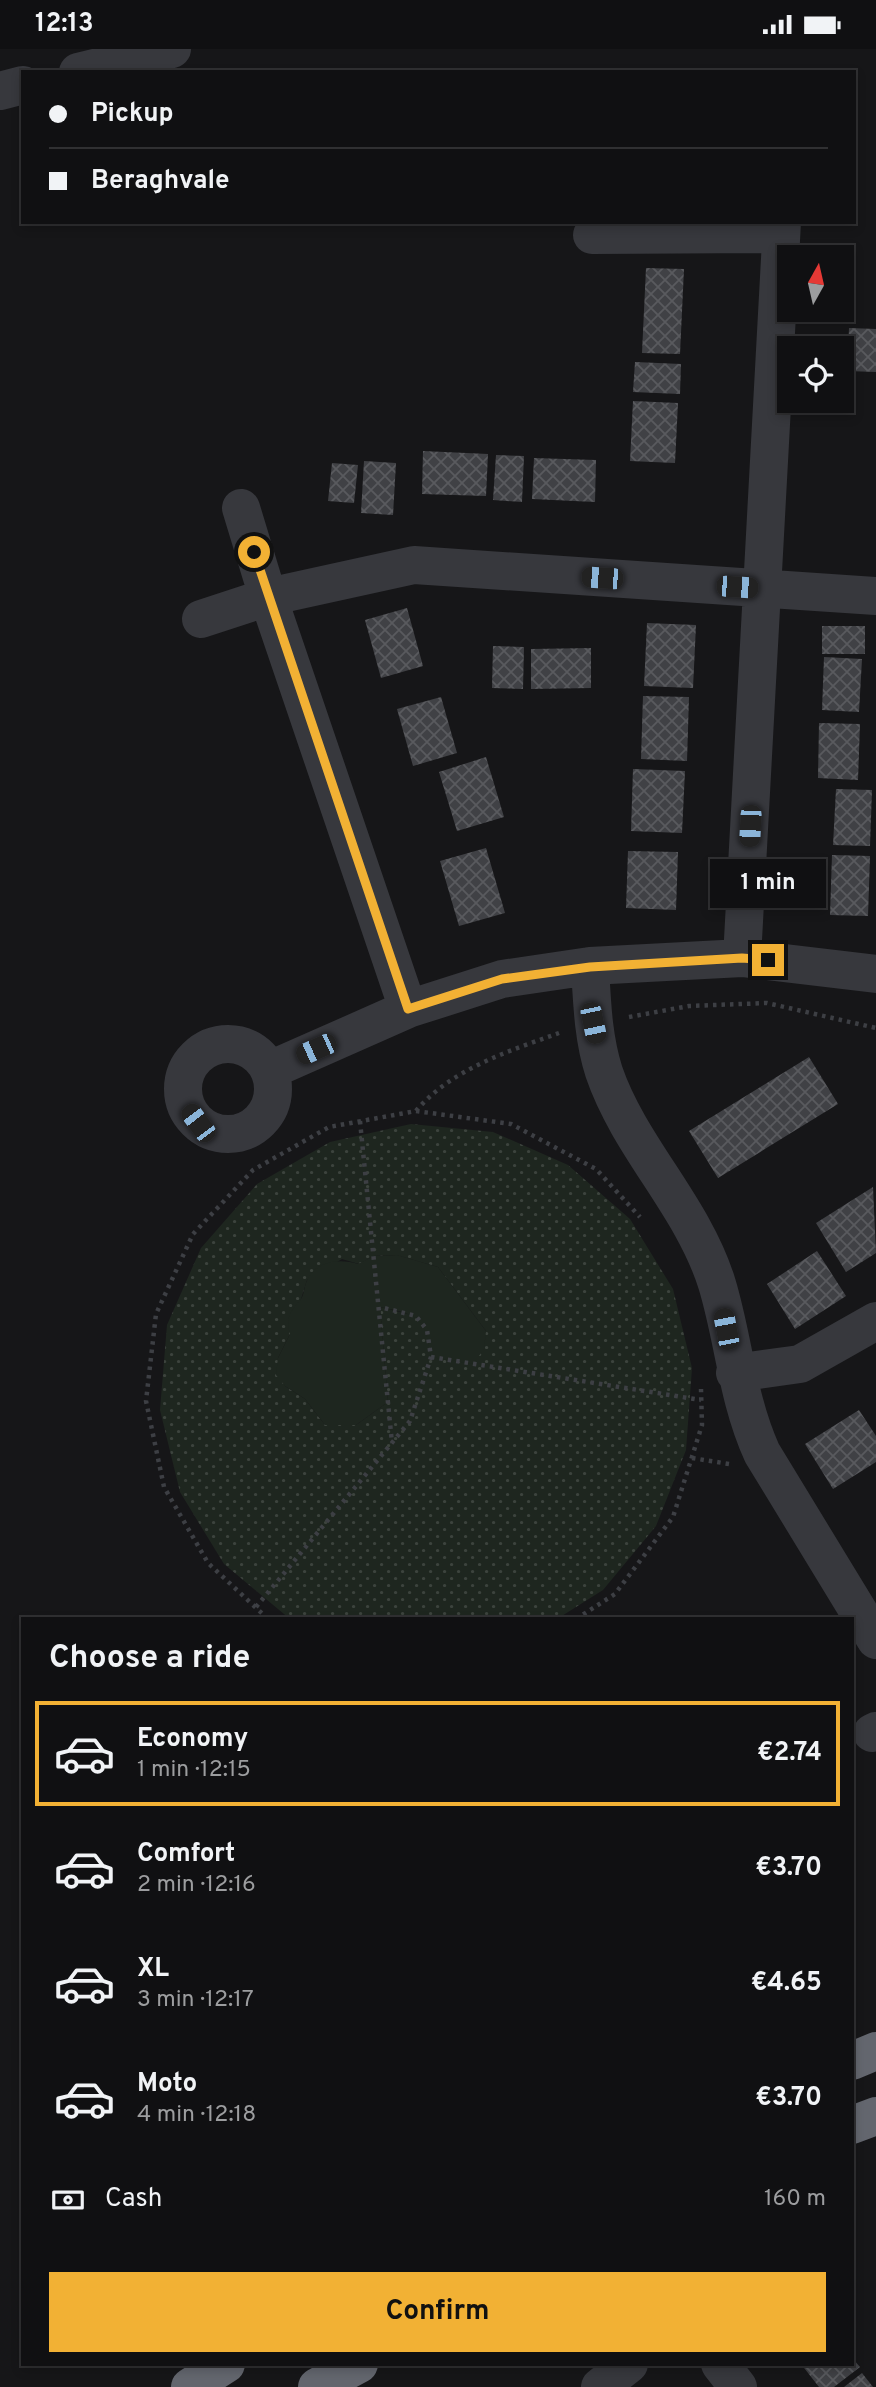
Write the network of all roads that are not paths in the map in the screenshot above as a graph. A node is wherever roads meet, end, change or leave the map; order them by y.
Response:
1 (172, 49) edge
2 (86, 70) edge
3 (21, 86) edge
4 (0, 91) edge
5 (781, 228) edge
6 (592, 235) dead end
7 (241, 508) dead end
8 (764, 588) junction
9 (876, 596) edge
10 (268, 597) junction
11 (201, 619) dead end
12 (742, 958) junction
13 (590, 967) junction
14 (876, 974) edge
15 (408, 1009) junction
16 (270, 1070) dead end
17 (876, 1321) edge
18 (718, 1375) junction
19 (876, 1640) edge
20 (876, 2051) edge
21 (854, 2060) edge
22 (876, 2116) edge
23 (854, 2124) edge
24 (223, 2366) edge
25 (355, 2366) edge
26 (626, 2366) edge
27 (722, 2366) edge
28 (190, 2387) edge
29 (317, 2387) edge
30 (600, 2387) edge
31 (738, 2387) edge

1 - 2 street
3 - 4 street
5 - 6 street
5 - 8 street
7 - 10 street
8 - 9 street
8 - 10 street
8 - 12 street
10 - 11 street
10 - 15 street
12 - 13 street
12 - 14 street
13 - 15 street
13 - 18 street
15 - 16 street
17 - 18 street
18 - 19 street
20 - 21 highway
22 - 23 highway
24 - 28 highway
25 - 29 highway
26 - 30 street
27 - 31 street

